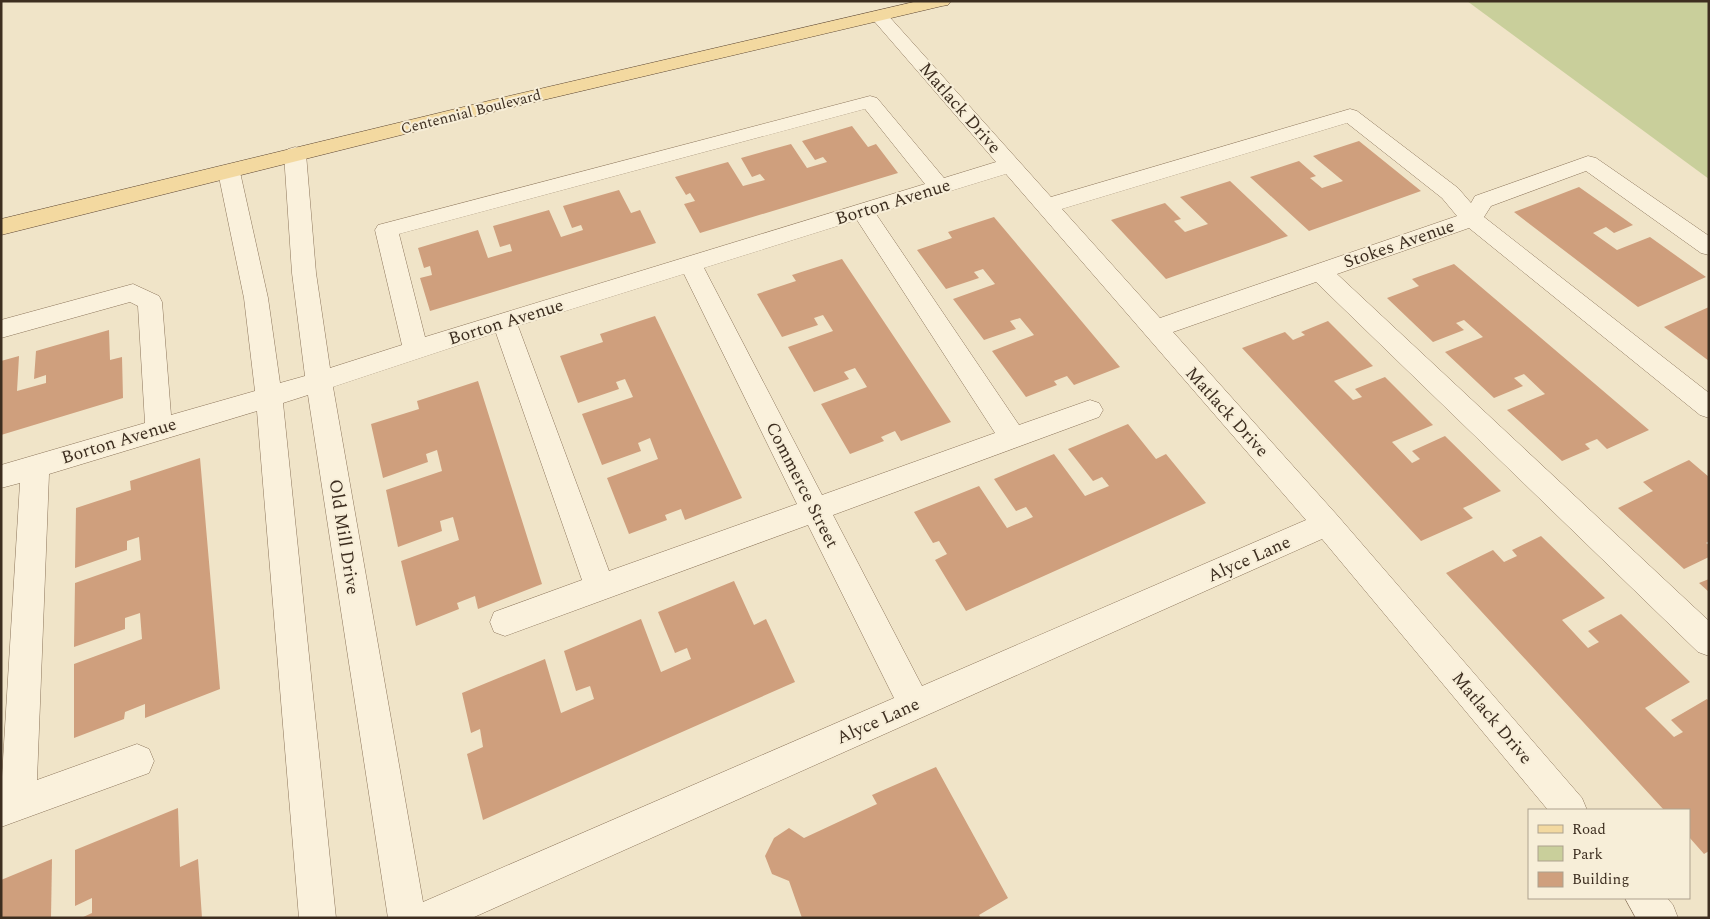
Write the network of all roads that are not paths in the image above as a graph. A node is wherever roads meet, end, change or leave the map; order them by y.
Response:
1 (942, 1) edge
2 (880, 17) junction
3 (295, 154) junction
4 (1010, 165) junction
5 (228, 172) junction
6 (939, 187) junction
7 (1046, 206) junction
8 (862, 211) junction
9 (1472, 220) junction
10 (1, 227) edge
11 (1709, 247) edge
12 (691, 265) junction
13 (1320, 272) junction
14 (504, 321) junction
15 (1, 329) edge
16 (1154, 329) junction
17 (416, 350) junction
18 (319, 382) junction
19 (269, 396) junction
20 (1709, 408) edge
21 (1090, 410) dead end
22 (159, 429) junction
23 (1013, 438) junction
24 (36, 466) junction
25 (1, 477) edge
26 (814, 510) junction
27 (1327, 524) junction
28 (600, 588) junction
29 (505, 622) dead end
30 (1709, 642) edge
31 (914, 705) junction
32 (137, 761) dead end
33 (10, 807) edge
34 (1569, 809) edge
35 (1645, 899) edge
36 (318, 918) edge
37 (407, 918) edge
38 (429, 918) edge
39 (1660, 918) edge

1 - 2 main road, Centennial Boulevard
2 - 3 main road, Centennial Boulevard
2 - 4 street, Matlack Drive
3 - 5 main road, Centennial Boulevard
3 - 18 street, Old Mill Drive
4 - 6 street, Borton Avenue
4 - 7 street, Matlack Drive
5 - 10 main road, Centennial Boulevard
5 - 19 street
6 - 8 street, Borton Avenue
6 - 17 street
7 - 9 street
7 - 16 street, Matlack Drive
8 - 12 street, Borton Avenue
8 - 23 street
9 - 11 street
9 - 13 street, Stokes Avenue
9 - 20 street, Stokes Avenue
12 - 14 street, Borton Avenue
12 - 26 street, Commerce Street
13 - 16 street, Stokes Avenue
13 - 30 street
14 - 17 street, Borton Avenue
14 - 28 street
15 - 22 street
16 - 27 street, Matlack Drive
17 - 18 street, Borton Avenue
18 - 19 street, Borton Avenue
18 - 37 street, Old Mill Drive
19 - 22 street, Borton Avenue
19 - 36 street
21 - 23 street
22 - 24 street, Borton Avenue
23 - 26 street
24 - 25 street, Borton Avenue
24 - 33 street
26 - 28 street
26 - 31 street, Commerce Street
27 - 31 street, Alyce Lane
27 - 34 street, Matlack Drive
28 - 29 street
31 - 38 street, Alyce Lane
32 - 33 street
35 - 39 street

